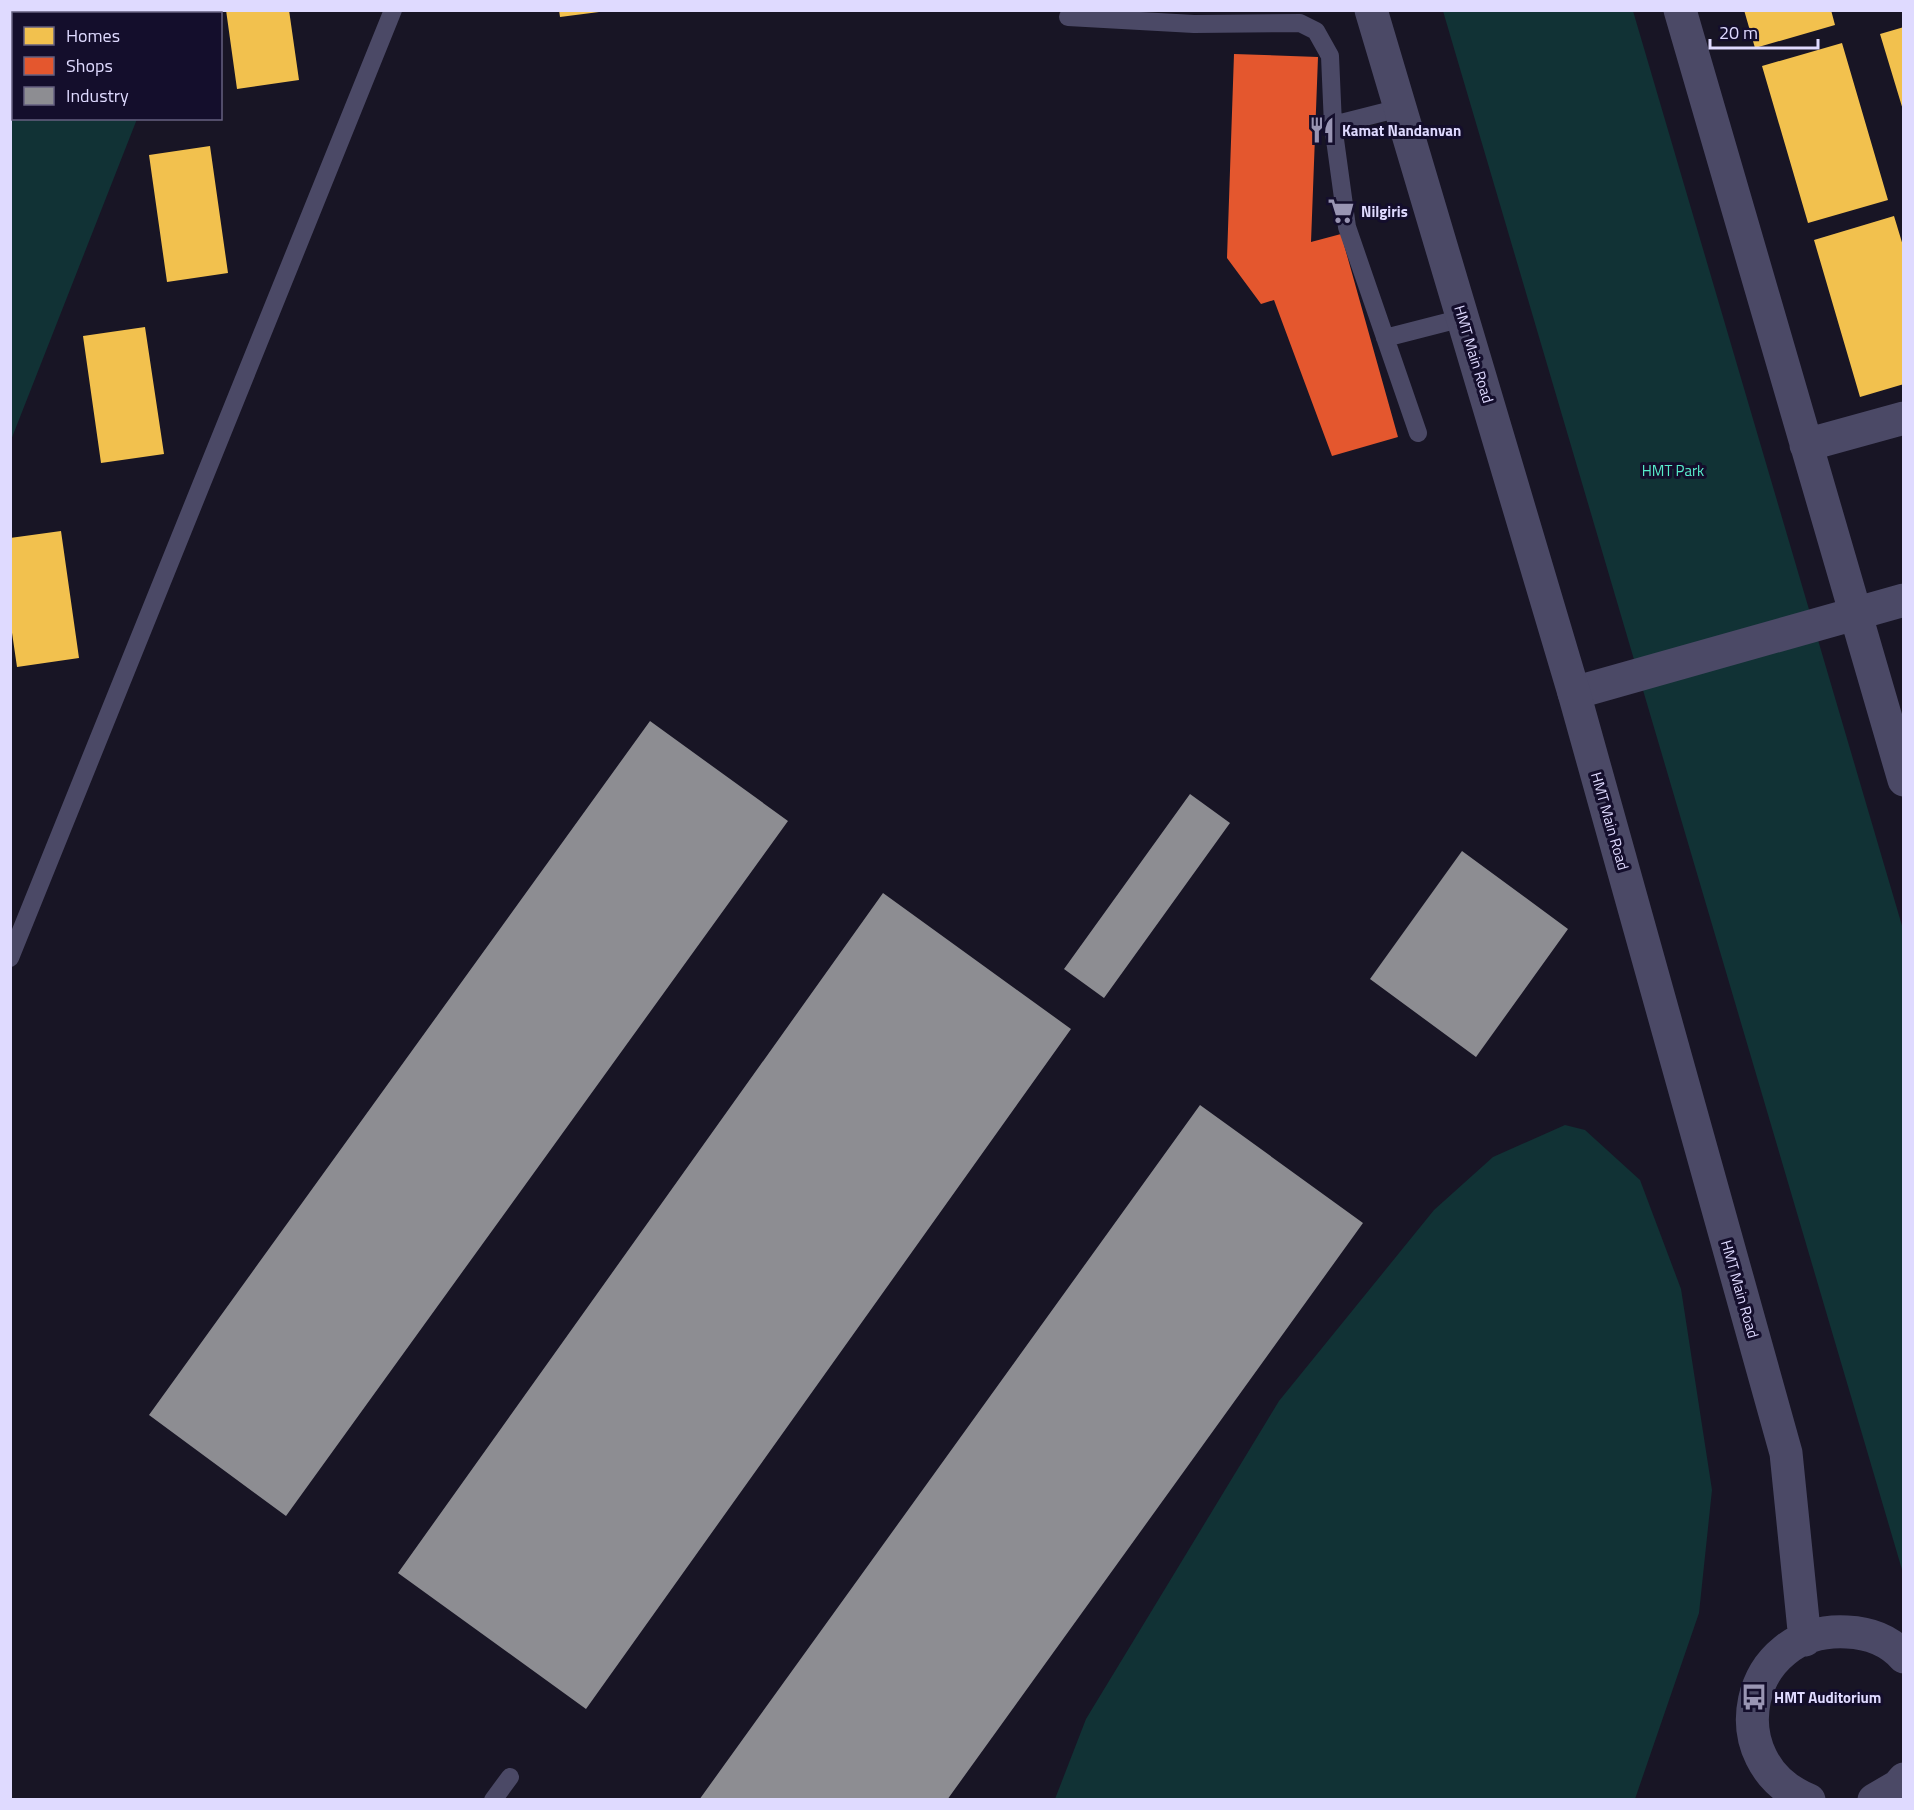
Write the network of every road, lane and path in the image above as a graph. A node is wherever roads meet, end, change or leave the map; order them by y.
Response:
1 (393, 10) edge
2 (1371, 10) edge
3 (1680, 10) edge
4 (1068, 17) dead end
5 (1400, 108) junction
6 (1333, 125) junction
7 (1463, 318) junction
8 (1385, 338) junction
9 (1904, 418) edge
10 (1418, 433) dead end
11 (1806, 445) junction
12 (1904, 600) edge
13 (1856, 614) junction
14 (1574, 693) junction
15 (1904, 780) edge
16 (10, 958) edge
17 (1805, 1640) junction
18 (1904, 1657) edge
19 (510, 1777) dead end
20 (1798, 1798) edge
21 (493, 1800) edge

1 - 16 lane
2 - 5 street, HMT Main Road
3 - 11 street
4 - 6 lane
5 - 6 lane
5 - 7 street, HMT Main Road
6 - 8 lane
7 - 8 lane
7 - 14 street, HMT Main Road
8 - 10 lane
9 - 11 street
11 - 13 street
12 - 13 street
13 - 14 street
13 - 15 street
14 - 17 street, HMT Main Road
17 - 18 street
17 - 20 street
19 - 21 lane

